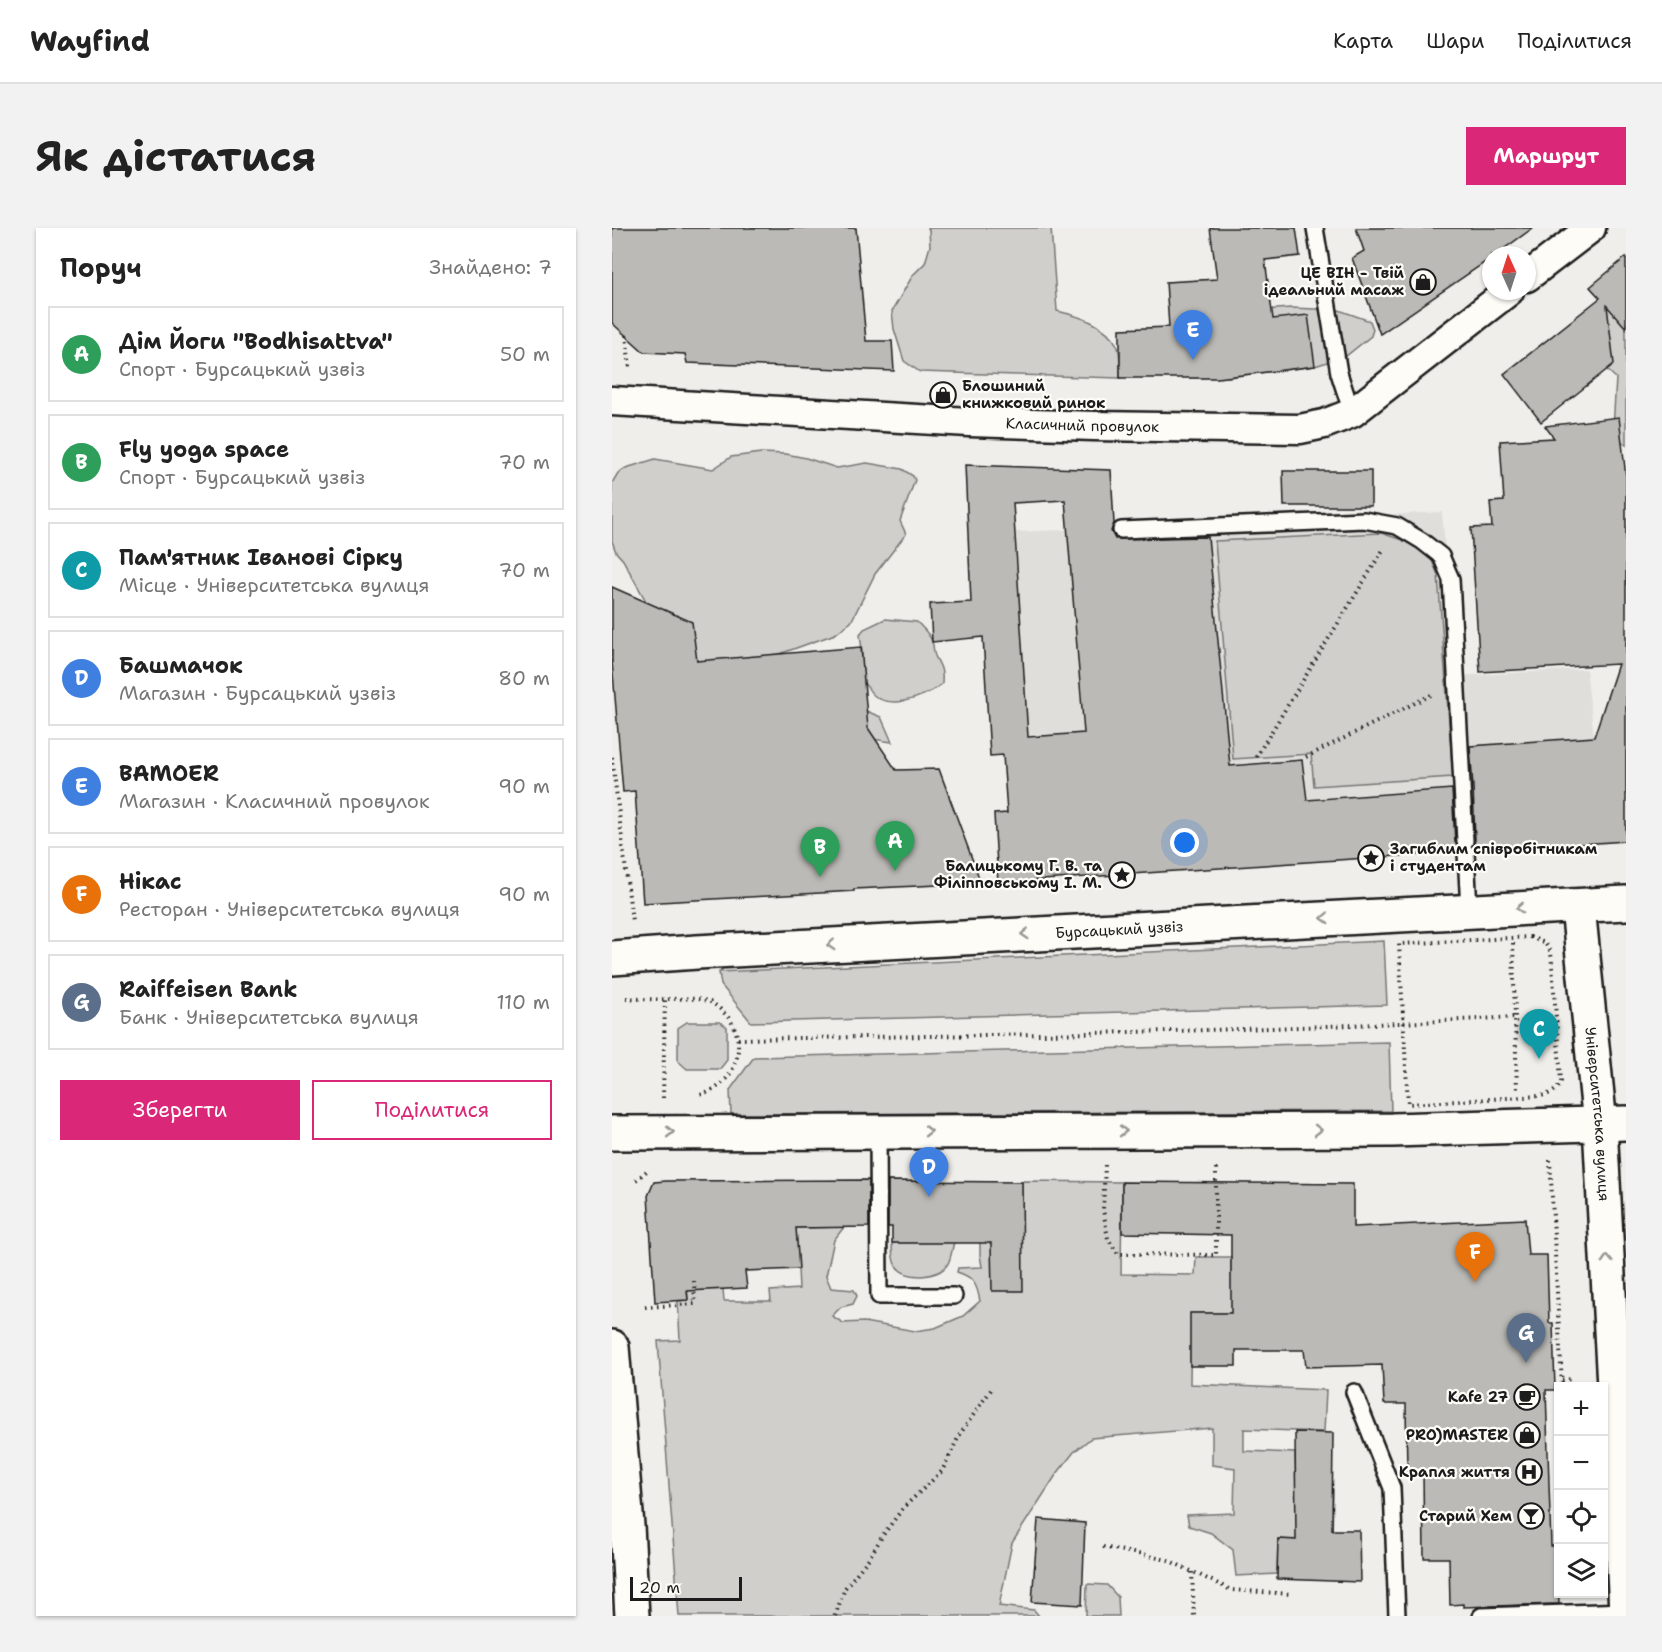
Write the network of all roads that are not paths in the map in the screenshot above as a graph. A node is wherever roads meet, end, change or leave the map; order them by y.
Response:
1 (1314, 228) edge
2 (1591, 228) edge
3 (1536, 270) edge
4 (1497, 300) edge
5 (612, 401) edge
6 (1352, 413) junction
7 (1121, 530) dead end
8 (1626, 903) edge
9 (1578, 907) junction
10 (1469, 910) junction
11 (612, 958) edge
12 (1613, 1124) edge
13 (878, 1131) junction
14 (612, 1133) edge
15 (954, 1296) dead end
16 (612, 1347) edge
17 (1354, 1392) dead end
18 (1626, 1611) edge
19 (632, 1616) edge
20 (1397, 1616) edge
21 (1482, 1616) edge

1 - 6 lane
2 - 3 street
4 - 6 street, Класичний провулок
5 - 6 street, Класичний провулок
7 - 10 lane
8 - 9 street, Бурсацький узвіз
9 -> 10 street, Бурсацький узвіз
9 - 12 street, Університетська вулиця
10 -> 11 street, Бурсацький узвіз
13 -> 12 street
18 -> 12 street, Університетська вулиця
14 -> 13 street
13 - 15 lane
16 - 19 street
17 - 20 lane
18 - 21 lane

